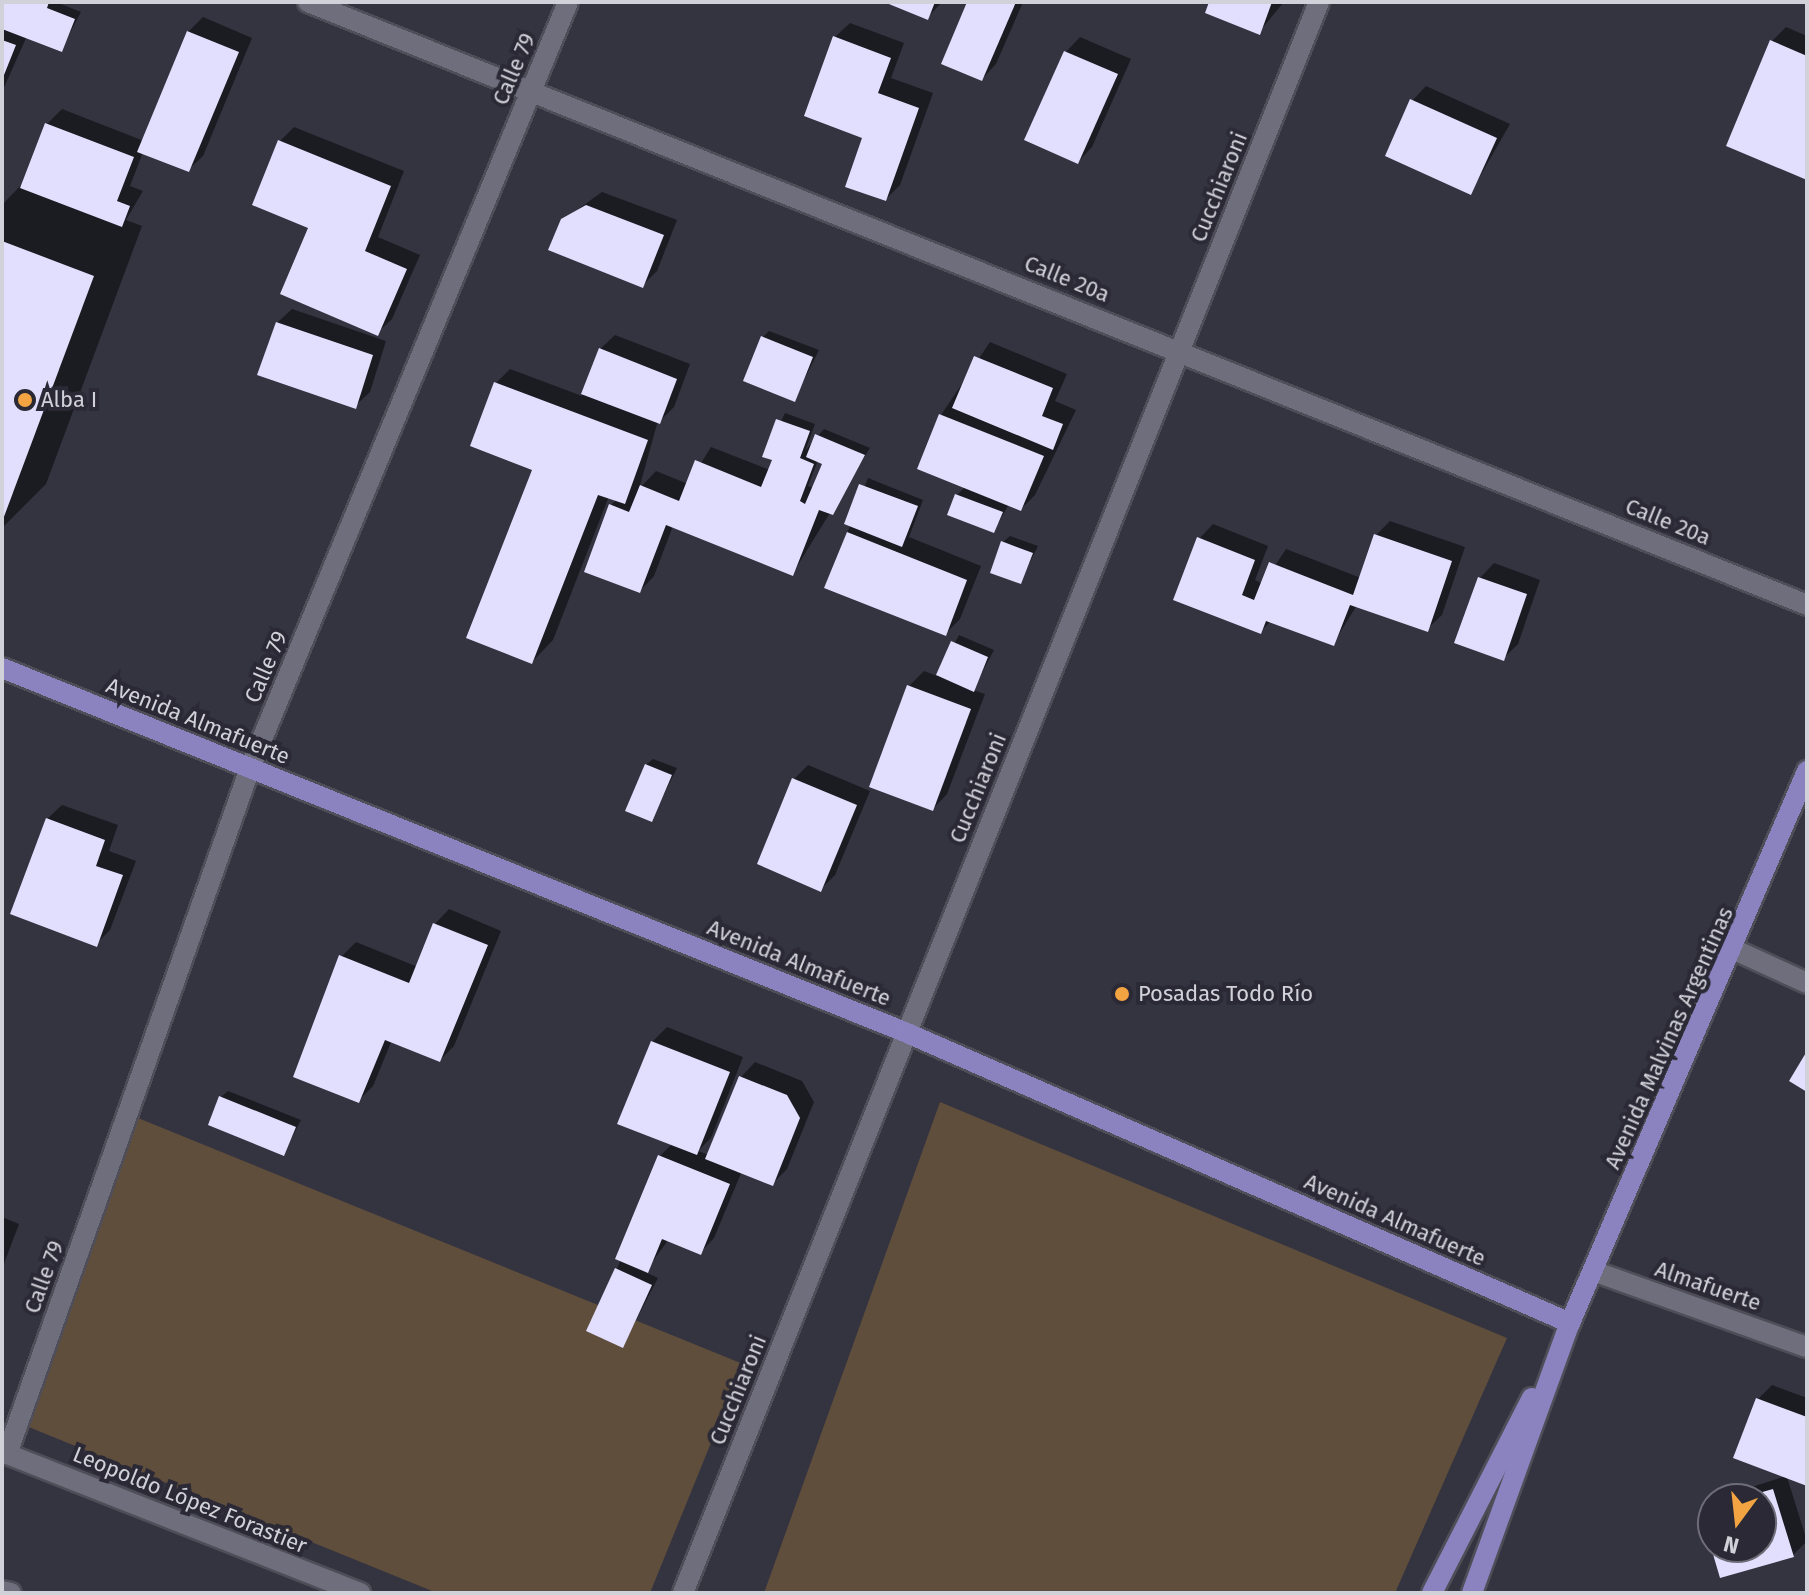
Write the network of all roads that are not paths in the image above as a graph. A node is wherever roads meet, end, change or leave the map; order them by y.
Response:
1 (308, 2) edge
2 (568, 2) edge
3 (1319, 2) edge
4 (531, 91) junction
5 (1180, 349) junction
6 (1807, 605) edge
7 (2, 668) edge
8 (250, 768) junction
9 (1807, 771) edge
10 (1735, 950) junction
11 (1807, 983) edge
12 (907, 1033) junction
13 (1593, 1271) junction
14 (1570, 1323) junction
15 (1807, 1347) edge
16 (4, 1453) edge
17 (2, 1591) edge
18 (11, 1593) edge
19 (360, 1593) edge
20 (683, 1593) edge
21 (1432, 1593) edge
22 (1472, 1593) edge

1 - 4 street, Calle 20a
2 - 4 street, Calle 79
3 - 5 street, Cucchiaroni
4 - 5 street, Calle 20a
4 - 8 street, Calle 79
5 - 6 street, Calle 20a
5 - 12 street, Cucchiaroni
7 - 8 main road, Avenida Almafuerte
8 - 12 main road, Avenida Almafuerte
8 - 16 street, Calle 79
9 - 10 main road, Avenida Malvinas Argentinas
10 - 11 street
10 - 13 main road, Avenida Malvinas Argentinas
12 - 14 main road, Avenida Almafuerte
12 - 20 street, Cucchiaroni
13 - 14 main road, Avenida Malvinas Argentinas
13 - 15 street, Almafuerte
14 - 21 main road, Avenida Malvinas Argentinas
14 - 22 main road, Avenida Malvinas Argentinas
16 - 19 street, Leopoldo López Forastier
17 - 18 street

